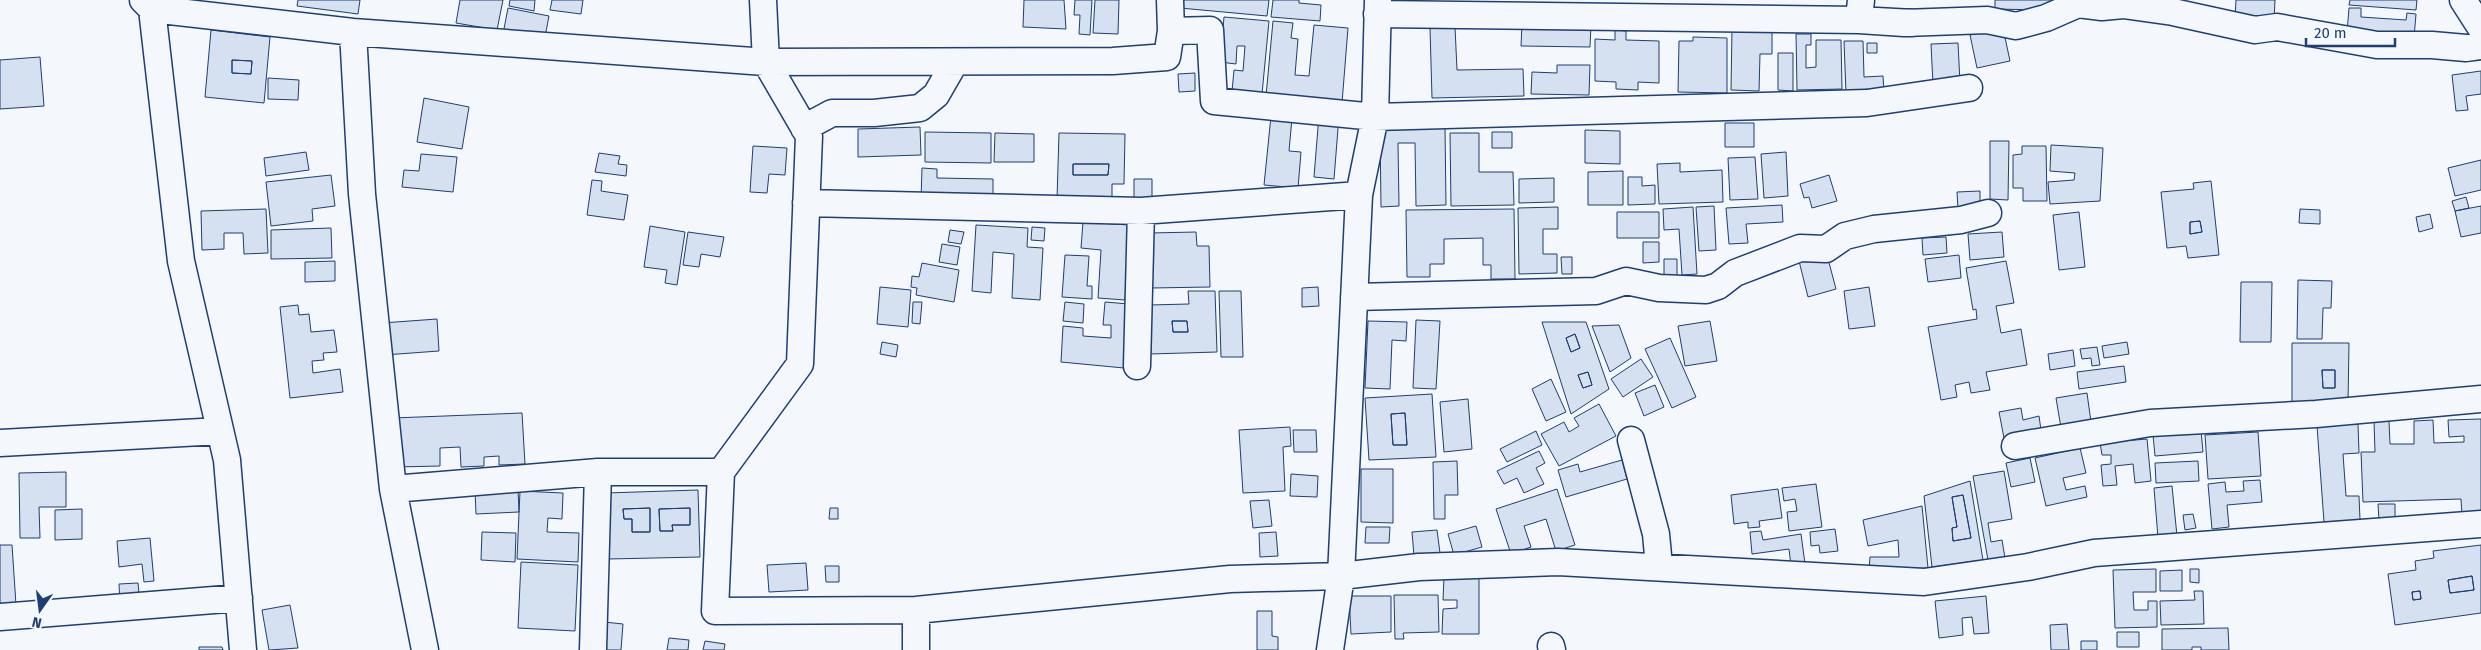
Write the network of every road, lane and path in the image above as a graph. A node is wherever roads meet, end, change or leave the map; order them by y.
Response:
1 (763, 0) edge
2 (1170, 0) edge
3 (2463, 0) edge
4 (148, 4) edge
5 (1377, 7) edge
6 (1860, 10) edge
7 (2481, 28) edge
8 (1171, 31) junction
9 (353, 32) junction
10 (2481, 46) edge
11 (766, 62) junction
12 (955, 62) junction
13 (1969, 88) dead end
14 (1375, 117) junction
15 (804, 128) junction
16 (1359, 195) junction
17 (806, 203) junction
18 (1141, 211) junction
19 (1988, 213) dead end
20 (1354, 298) junction
21 (1137, 366) dead end
22 (2481, 400) edge
23 (220, 431) junction
24 (1631, 440) dead end
25 (2, 442) edge
26 (2014, 446) dead end
27 (598, 472) junction
28 (721, 472) junction
29 (393, 490) junction
30 (2481, 524) edge
31 (1660, 566) junction
32 (1342, 576) junction
33 (239, 598) junction
34 (916, 610) junction
35 (0, 617) edge
36 (243, 650) edge
37 (425, 650) edge
38 (593, 650) edge
39 (916, 650) edge
40 (1330, 650) edge

1 - 11 street
2 - 8 street
3 - 7 street
4 - 9 street
4 - 23 street
5 - 6 street
5 - 14 street
6 - 10 street
8 - 12 street
8 - 14 street
9 - 11 street
9 - 29 street
11 - 12 street
11 - 15 street
12 - 15 street
13 - 14 street
14 - 16 street
15 - 17 street
16 - 18 street
16 - 20 street
17 - 18 street
17 - 28 street
18 - 21 street
19 - 20 street
20 - 32 street
22 - 26 street
23 - 25 street
23 - 33 street
24 - 31 street
27 - 28 street
27 - 29 street
27 - 38 street
28 - 34 street
29 - 37 street
30 - 31 street
31 - 32 street
32 - 34 street
32 - 40 street
33 - 35 street
33 - 36 street
34 - 39 street

